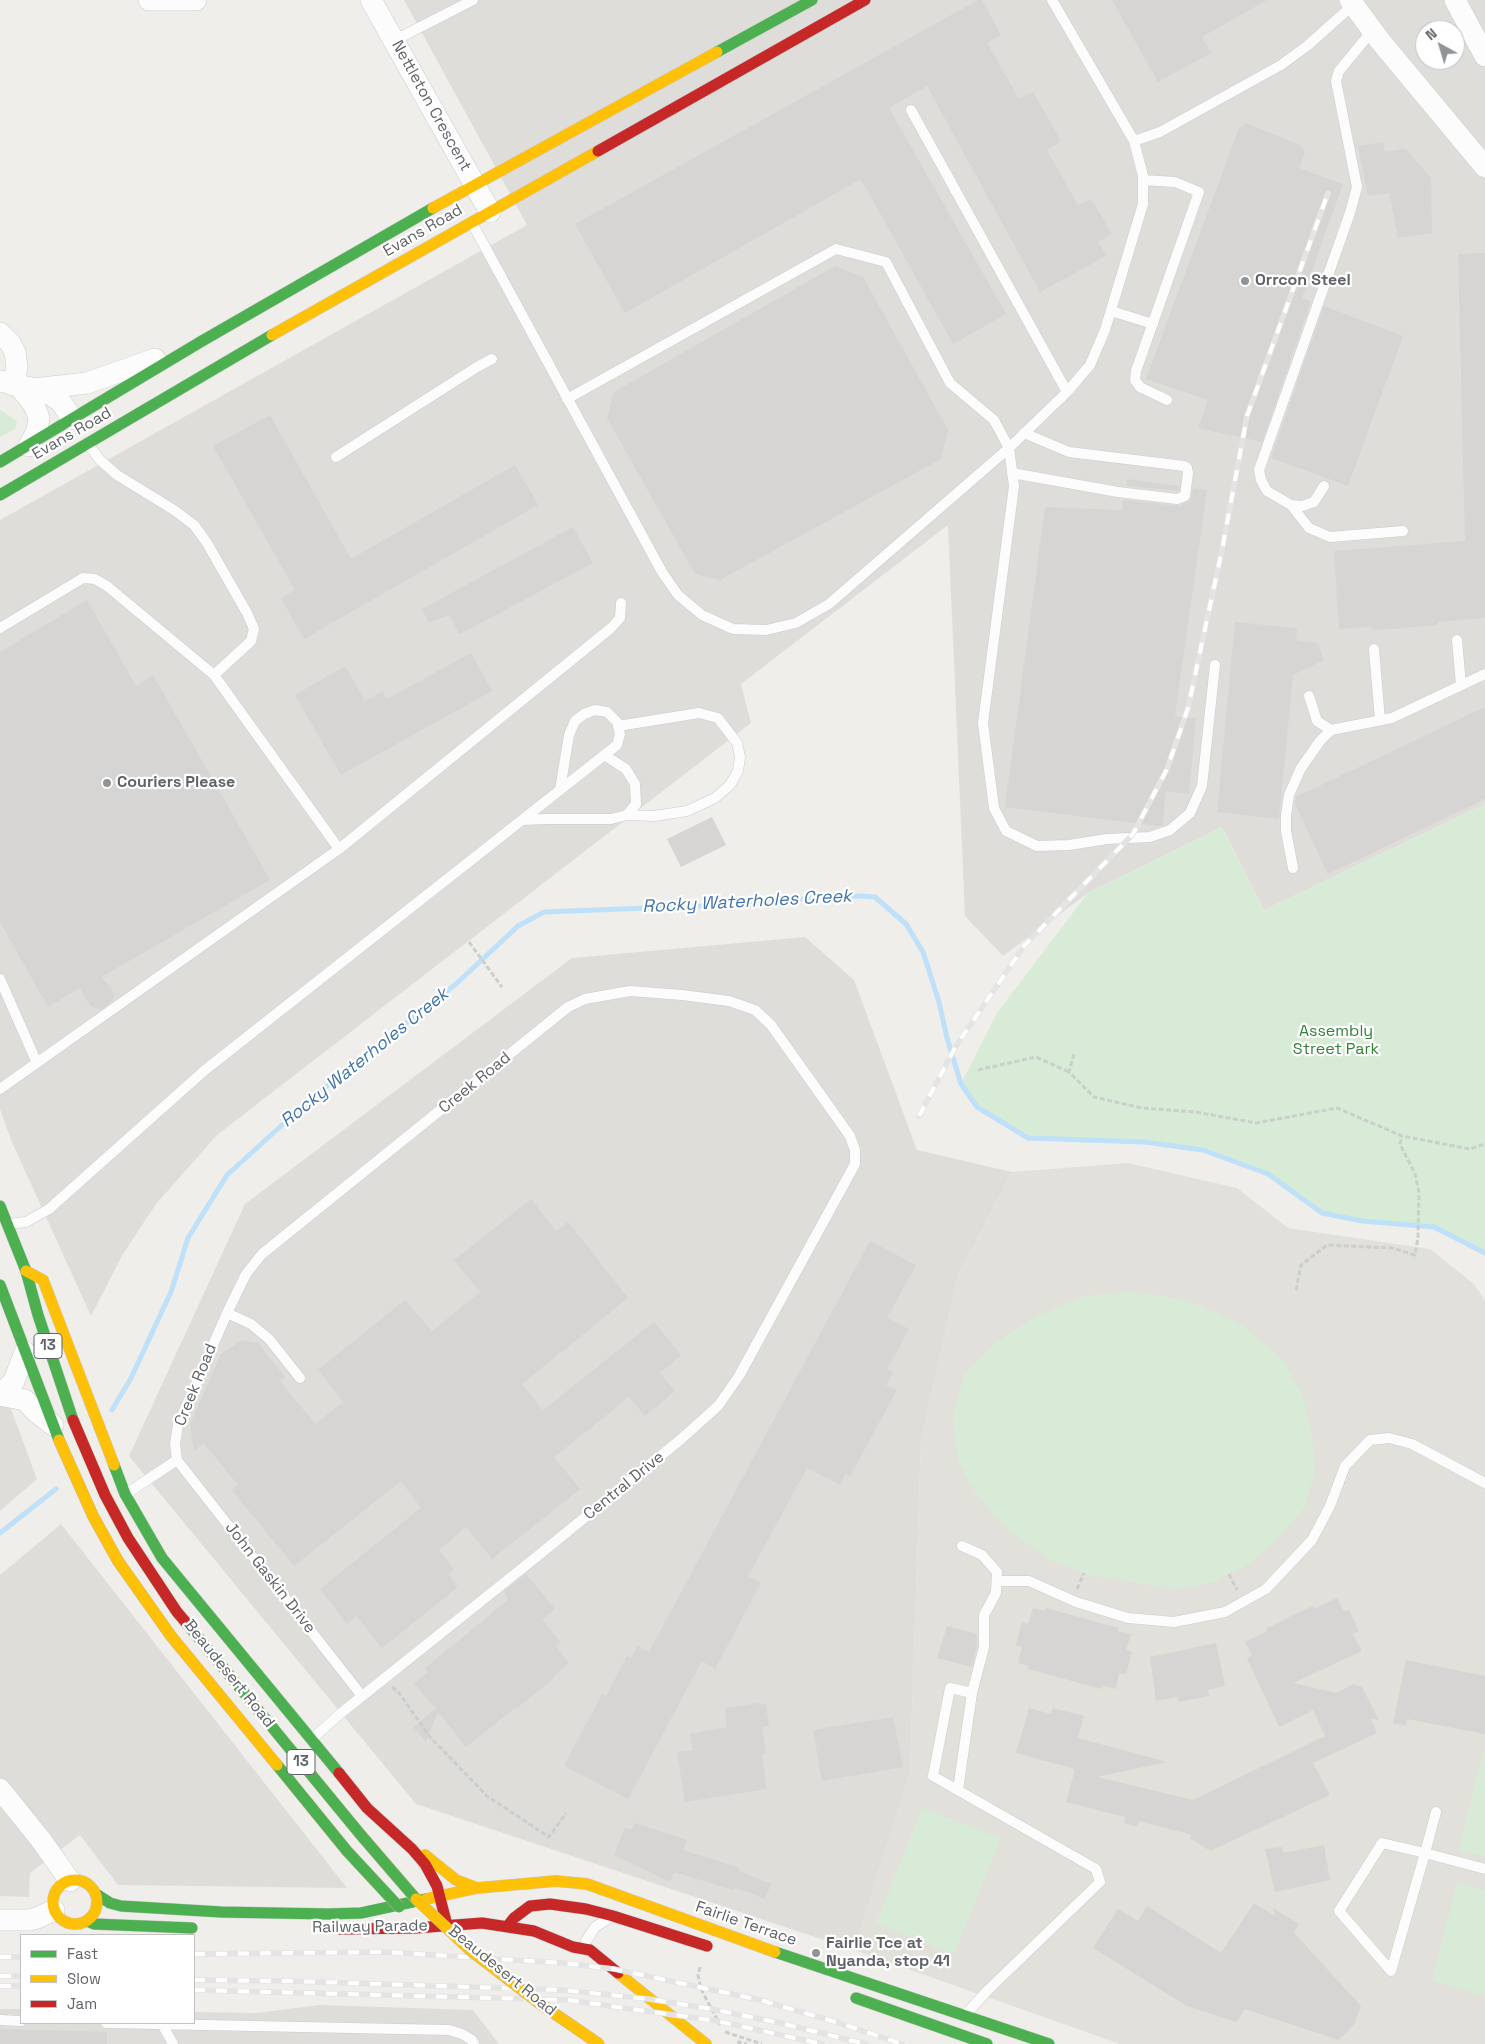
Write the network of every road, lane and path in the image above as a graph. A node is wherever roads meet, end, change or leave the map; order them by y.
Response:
1 (149, 0) edge
2 (196, 0) edge
3 (372, 0) edge
4 (473, 0) edge
5 (812, 0) edge
6 (865, 0) edge
7 (1052, 0) edge
8 (1455, 0) edge
9 (1351, 3) edge
10 (1372, 31) junction
11 (395, 40) junction
12 (1485, 56) edge
13 (911, 110) dead end
14 (1134, 141) junction
15 (1485, 167) edge
16 (1143, 180) junction
17 (474, 184) junction
18 (480, 217) junction
19 (1111, 311) junction
20 (1153, 324) junction
21 (0, 333) edge
22 (202, 341) junction
23 (492, 359) dead end
24 (16, 385) edge
25 (1067, 392) junction
26 (567, 399) junction
27 (1166, 400) dead end
28 (80, 431) junction
29 (1024, 433) junction
30 (29, 446) junction
31 (1009, 448) junction
32 (336, 457) dead end
33 (0, 462) edge
34 (1012, 473) junction
35 (1324, 486) dead end
36 (0, 495) edge
37 (1291, 505) junction
38 (1403, 531) dead end
39 (621, 603) dead end
40 (0, 628) edge
41 (1457, 640) dead end
42 (1374, 649) dead end
43 (1215, 665) dead end
44 (1485, 674) edge
45 (214, 675) junction
46 (1462, 685) junction
47 (1308, 696) dead end
48 (1380, 720) junction
49 (618, 726) junction
50 (1332, 730) junction
51 (604, 755) junction
52 (560, 790) junction
53 (627, 815) junction
54 (522, 820) junction
55 (339, 849) junction
56 (1293, 868) dead end
57 (469, 942) dead end
58 (0, 979) edge
59 (502, 987) dead end
60 (1074, 1054) dead end
61 (38, 1063) junction
62 (978, 1070) dead end
63 (1069, 1072) junction
64 (0, 1089) edge
65 (1402, 1136) junction
66 (1485, 1144) edge
67 (855, 1164) joint
68 (0, 1206) edge
69 (7, 1224) junction
70 (26, 1271) junction
71 (0, 1285) edge
72 (1296, 1290) dead end
73 (227, 1313) junction
74 (25, 1352) junction
75 (300, 1378) dead end
76 (0, 1395) edge
77 (62, 1428) junction
78 (177, 1460) junction
79 (1485, 1483) edge
80 (125, 1494) junction
81 (962, 1546) dead end
82 (1084, 1573) dead end
83 (1229, 1574) dead end
84 (997, 1581) junction
85 (1075, 1594) dead end
86 (1240, 1595) dead end
87 (392, 1687) dead end
88 (972, 1694) junction
89 (362, 1696) junction
90 (312, 1740) junction
91 (0, 1790) edge
92 (958, 1790) junction
93 (1436, 1812) dead end
94 (566, 1813) dead end
95 (412, 1849) junction
96 (1425, 1853) junction
97 (392, 1854) dead end
98 (1485, 1868) edge
99 (70, 1880) junction
100 (415, 1880) dead end
101 (477, 1888) junction
102 (96, 1894) junction
103 (440, 1895) junction
104 (561, 1898) junction
105 (426, 1899) junction
106 (54, 1910) junction
107 (613, 1916) junction
108 (0, 1920) edge
109 (87, 1920) junction
110 (447, 1924) junction
111 (506, 1927) junction
112 (205, 1929) dead end
113 (324, 1929) dead end
114 (430, 1938) dead end
115 (586, 1941) junction
116 (715, 1949) dead end
117 (701, 1963) dead end
118 (846, 1994) dead end
119 (966, 2014) junction
120 (0, 2020) edge
121 (20, 2021) edge
122 (162, 2024) joint
123 (172, 2044) edge
124 (474, 2044) edge
125 (599, 2044) edge
126 (705, 2044) edge
127 (738, 2044) edge
128 (747, 2044) edge
129 (762, 2044) edge
130 (987, 2044) edge
131 (999, 2044) edge
132 (1049, 2044) edge

1 - 2 street
3 - 11 street, Nettleton Crescent
4 - 11 lane
5 - 17 main road, Evans Road
6 - 18 main road, Evans Road
7 - 14 lane
8 - 12 street
9 - 10 street
9 - 14 lane
10 - 15 street
10 - 37 lane
11 - 17 street, Nettleton Crescent
13 - 25 lane
14 - 16 lane
16 - 19 lane
16 - 20 lane
17 - 18 street, Nettleton Crescent
17 - 22 main road, Evans Road
18 - 26 lane
18 - 28 main road, Evans Road
19 - 20 lane
19 - 25 lane
20 - 27 lane
21 - 24 street
22 - 24 street
22 - 28 main road, Evans Road
23 - 32 lane
24 - 28 street
24 - 30 street
25 - 29 lane
26 - 31 lane
26 - 31 lane
28 - 30 main road, Evans Road
28 - 36 main road, Evans Road
28 - 45 lane
29 - 31 lane
29 - 34 lane
30 - 33 main road, Evans Road
31 - 34 lane
34 - 43 lane
35 - 37 lane
37 - 38 lane
39 - 55 lane
40 - 45 lane
41 - 46 lane
42 - 48 lane
44 - 46 lane
45 - 55 lane
46 - 48 lane
47 - 50 lane
48 - 50 lane
49 - 51 lane
49 - 52 lane
49 - 53 lane
50 - 56 lane
51 - 52 lane
51 - 53 lane
52 - 54 lane
53 - 54 lane
54 - 69 lane
55 - 61 lane
57 - 59 path
58 - 61 lane
60 - 63 path
61 - 64 lane
62 - 63 path
63 - 65 path
65 - 66 path
65 - 72 path
67 - 73 lane, Creek Road
67 - 89 lane, Central Drive
68 - 69 main road, Beaudesert Road / 13
69 - 70 main road, Beaudesert Road / 13
70 - 77 main road, Beaudesert Road / 13
70 - 80 main road
71 - 74 main road, Beaudesert Road / 13
73 - 75 lane
73 - 78 lane, Creek Road
74 - 76 street
74 - 77 main road, Beaudesert Road / 13
76 - 77 street
77 - 114 main road, Beaudesert Road / 13, bridge
77 - 125 main road, Beaudesert Road / 13, bridge
78 - 80 lane
78 - 89 lane, John Gaskin Drive
79 - 84 lane
80 - 90 main road
81 - 84 lane
82 - 85 path
83 - 86 path
84 - 88 lane
87 - 94 path
88 - 92 lane
88 - 92 lane
89 - 90 lane, Central Drive
90 - 95 main road
90 - 97 main road
91 - 99 street
92 - 119 lane
93 - 96 lane
95 - 101 main road
95 - 103 main road
96 - 96 lane
96 - 98 lane
99 - 102 main road
99 - 106 main road
100 - 105 main road
101 - 103 main road, Fairlie Terrace
101 - 104 main road, Fairlie Terrace
102 - 105 main road, Railway Parade
102 - 109 main road
103 - 105 main road, Fairlie Terrace
103 - 110 main road
104 - 107 main road, Fairlie Terrace
104 - 111 main road, Fairlie Terrace
104 - 119 main road, Fairlie Terrace
105 - 110 main road
106 - 108 street
106 - 109 main road
107 - 115 lane
107 - 116 main road, Fairlie Terrace
109 - 112 main road
110 - 111 main road, Railway Parade
110 - 113 main road, Railway Parade
111 - 115 main road, Railway Parade
115 - 126 main road, Railway Parade
117 - 129 path
118 - 130 main road
119 - 131 lane
119 - 132 main road, Fairlie Terrace
120 - 121 lane
122 - 123 lane
122 - 124 lane
127 - 128 path

